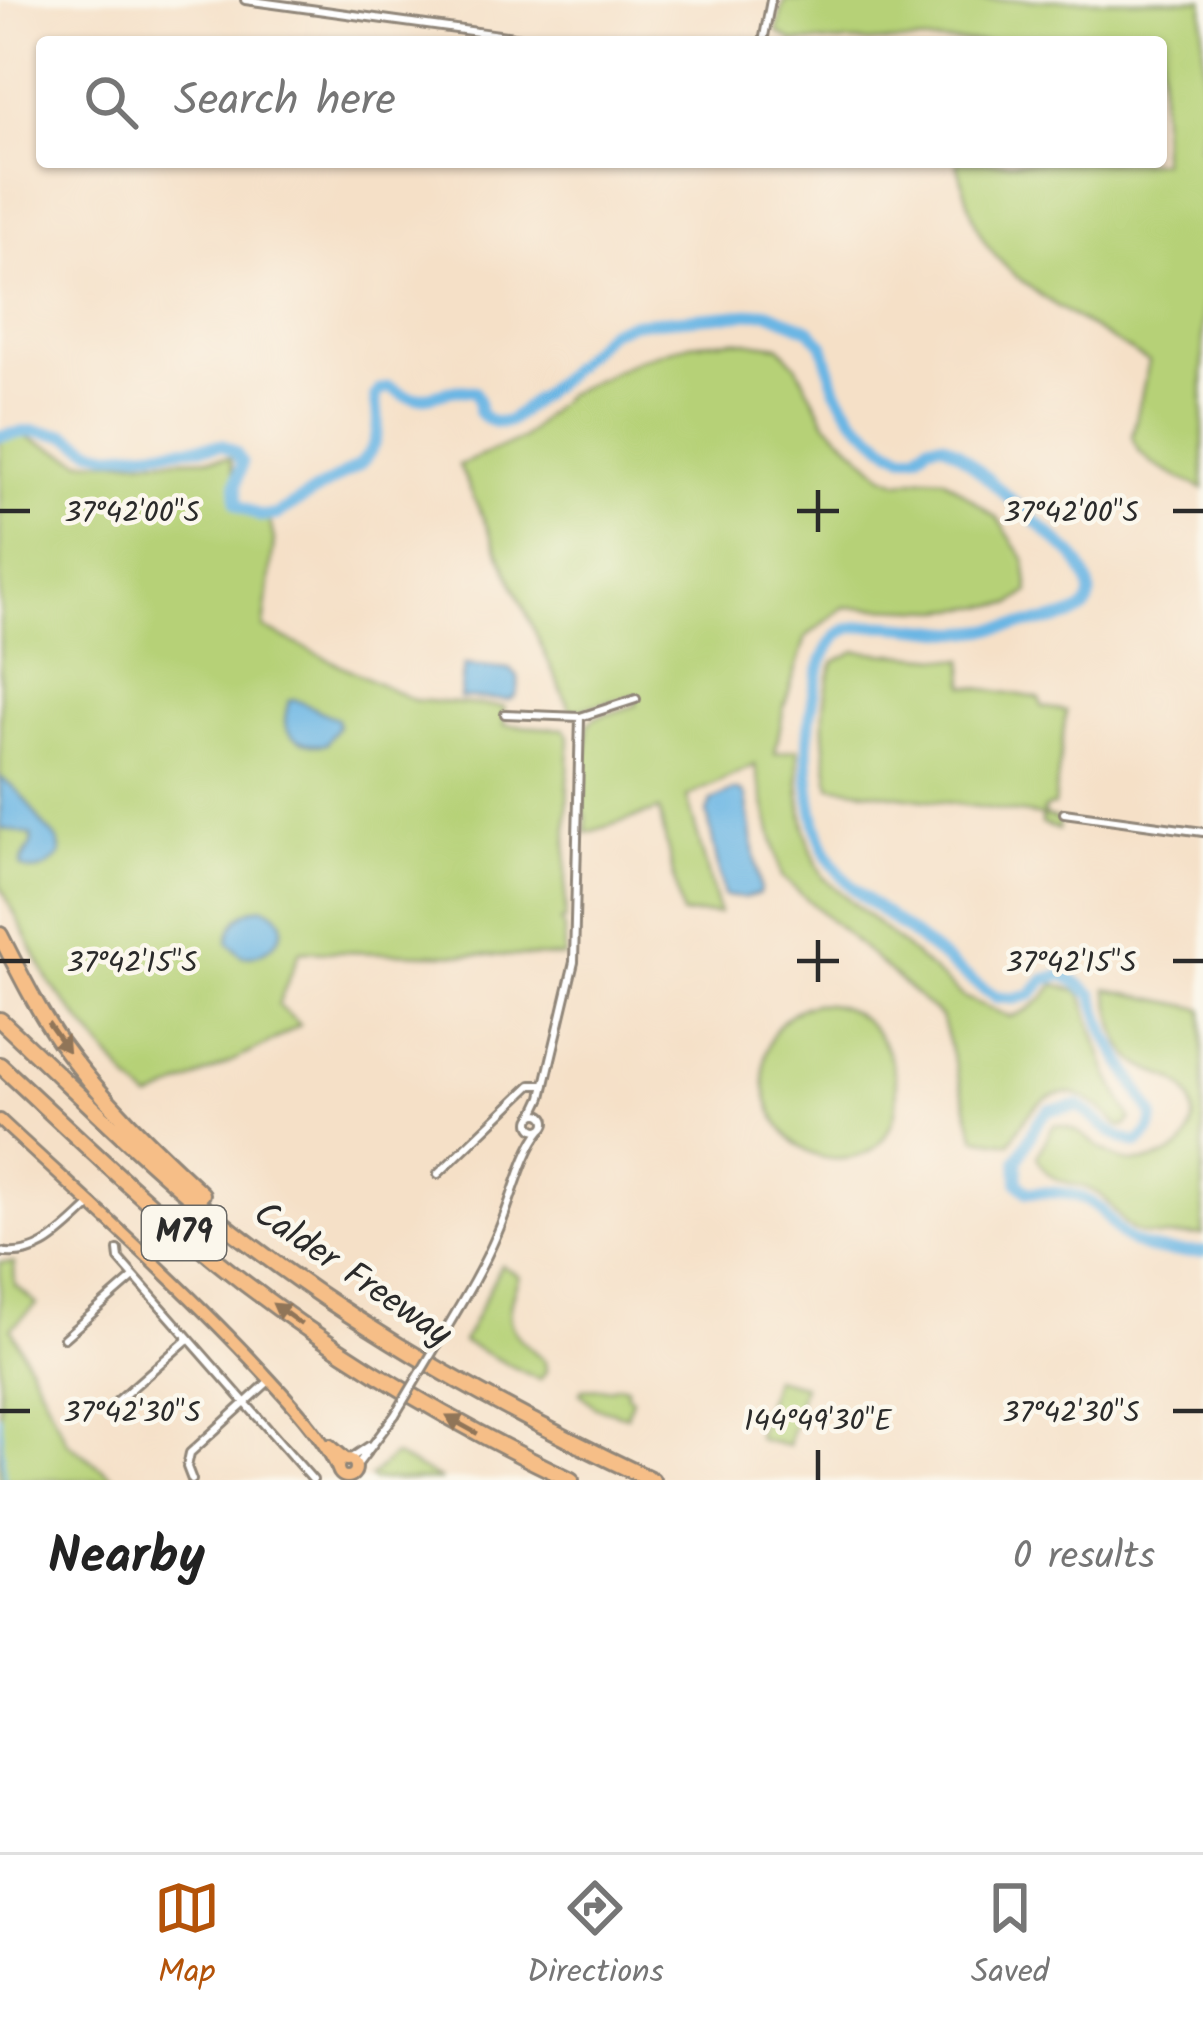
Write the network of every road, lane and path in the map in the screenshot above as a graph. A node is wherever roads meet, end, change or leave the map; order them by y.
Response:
1 (245, 0) edge
2 (771, 0) edge
3 (506, 36) edge
4 (765, 36) edge
5 (636, 699) dead end
6 (506, 714) dead end
7 (580, 717) junction
8 (1064, 813) dead end
9 (1203, 832) edge
10 (0, 935) edge
11 (0, 1020) edge
12 (0, 1065) edge
13 (544, 1091) junction
14 (533, 1116) junction
15 (544, 1117) junction
16 (0, 1120) edge
17 (531, 1126) junction
18 (542, 1129) junction
19 (528, 1150) junction
20 (438, 1174) dead end
21 (91, 1204) junction
22 (118, 1250) dead end
23 (0, 1252) edge
24 (134, 1277) junction
25 (358, 1322) junction
26 (64, 1338) dead end
27 (188, 1339) junction
28 (270, 1380) junction
29 (244, 1402) junction
30 (106, 1411) dead end
31 (350, 1470) edge
32 (192, 1480) edge
33 (313, 1480) edge
34 (571, 1480) edge
35 (652, 1480) edge

1 - 3 street
2 - 4 street
5 - 7 street
6 - 7 street
7 - 13 street
8 - 9 street
10 -> 25 highway
11 - 25 highway, Calder Freeway / M79
34 -> 12 highway, Calder Freeway / M79
13 - 14 street
13 - 15 street
13 - 20 street
14 - 15 street
14 - 17 street
15 - 18 street
16 - 21 main road
17 - 18 street
17 - 19 street
18 - 19 street
19 - 31 street, bridge
21 - 23 street
21 - 28 main road
22 - 24 street
24 - 26 street
24 - 27 street
25 - 35 highway, Calder Freeway / M79
27 - 29 street
27 - 30 street
28 - 29 street
28 - 31 main road
29 - 32 street
29 - 33 street

